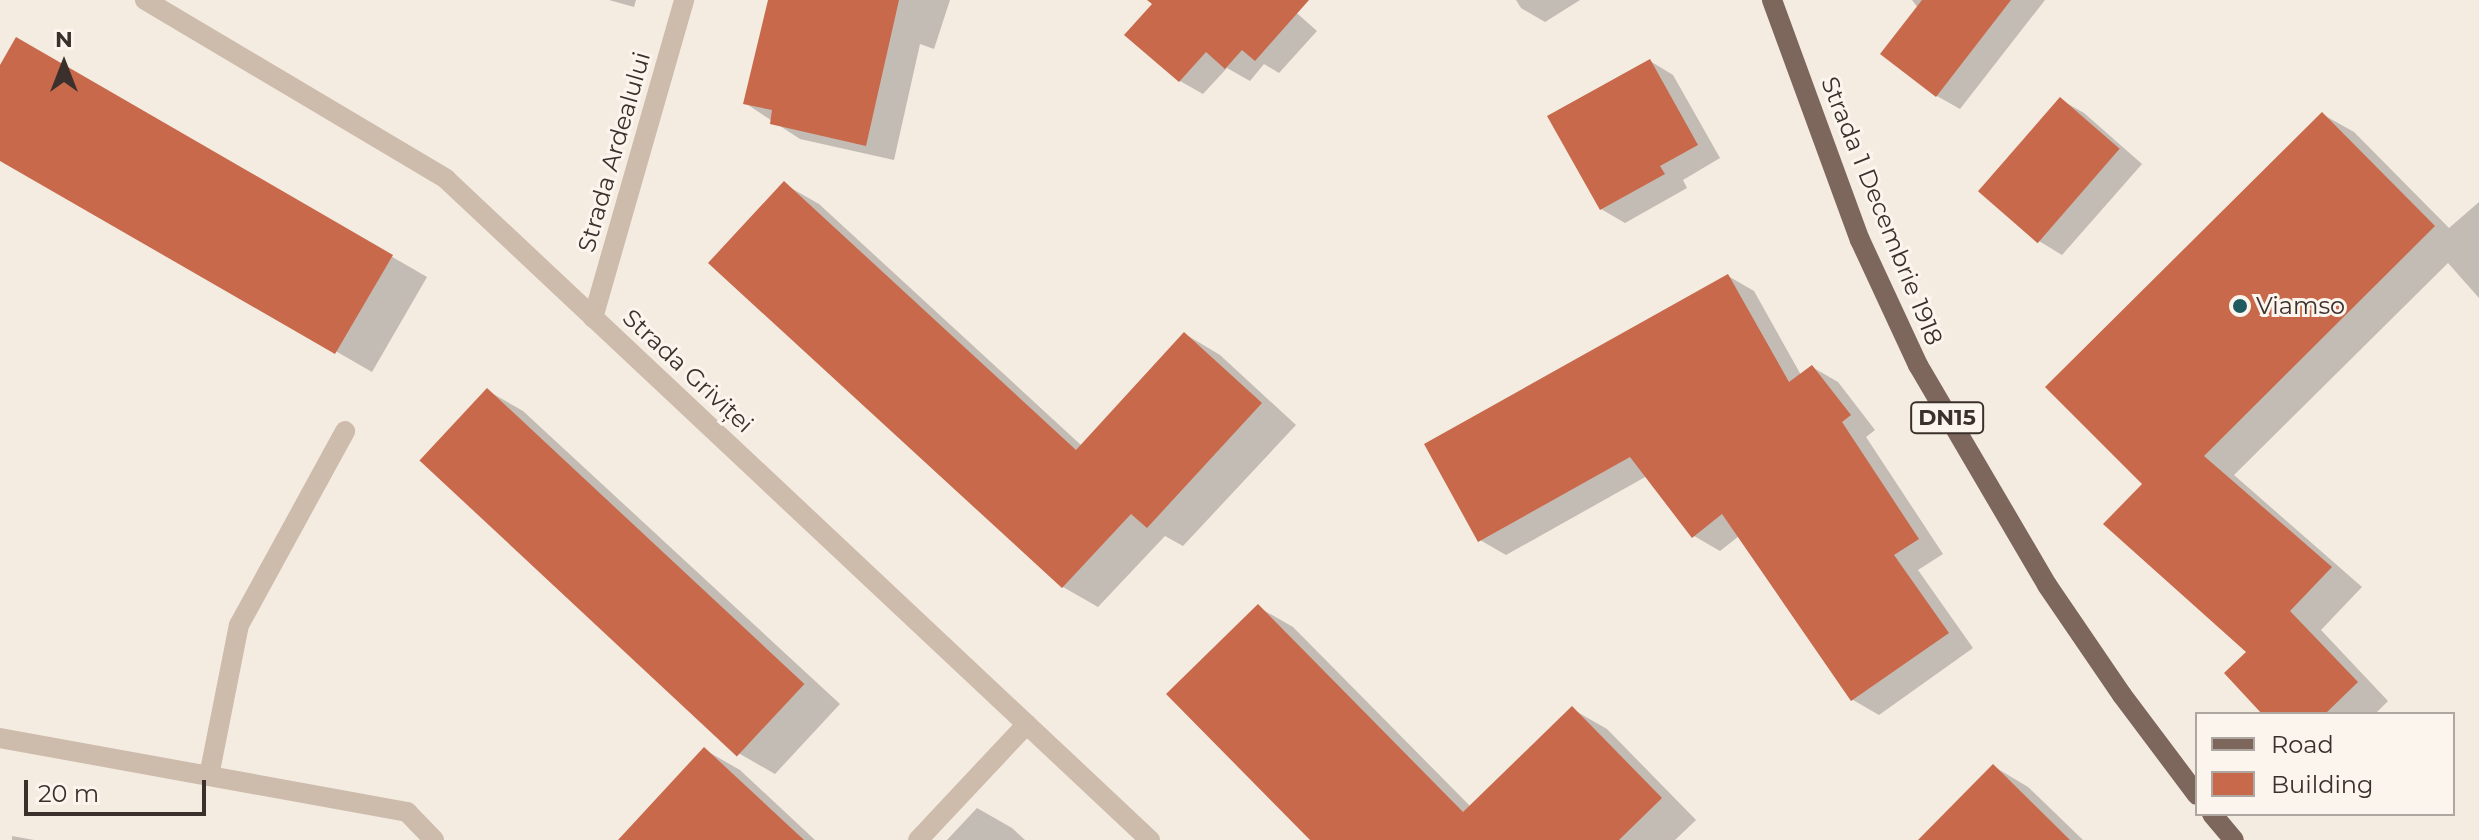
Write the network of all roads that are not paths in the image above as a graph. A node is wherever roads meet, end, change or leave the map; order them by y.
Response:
1 (145, 0) edge
2 (684, 0) edge
3 (1772, 0) edge
4 (593, 318) junction
5 (345, 431) dead end
6 (1027, 724) junction
7 (0, 738) edge
8 (209, 776) junction
9 (2195, 792) edge
10 (2214, 816) edge
11 (434, 840) edge
12 (918, 840) edge
13 (1150, 840) edge
14 (2234, 840) edge

1 - 4 street, Strada Griviței
2 - 4 street, Strada Ardealului
3 - 9 main road, Strada 1 Decembrie 1918 / DN15
4 - 6 street, Strada Griviței
5 - 8 street
6 - 12 street
6 - 13 street, Strada Griviței
7 - 8 street
8 - 11 street
10 - 14 main road

